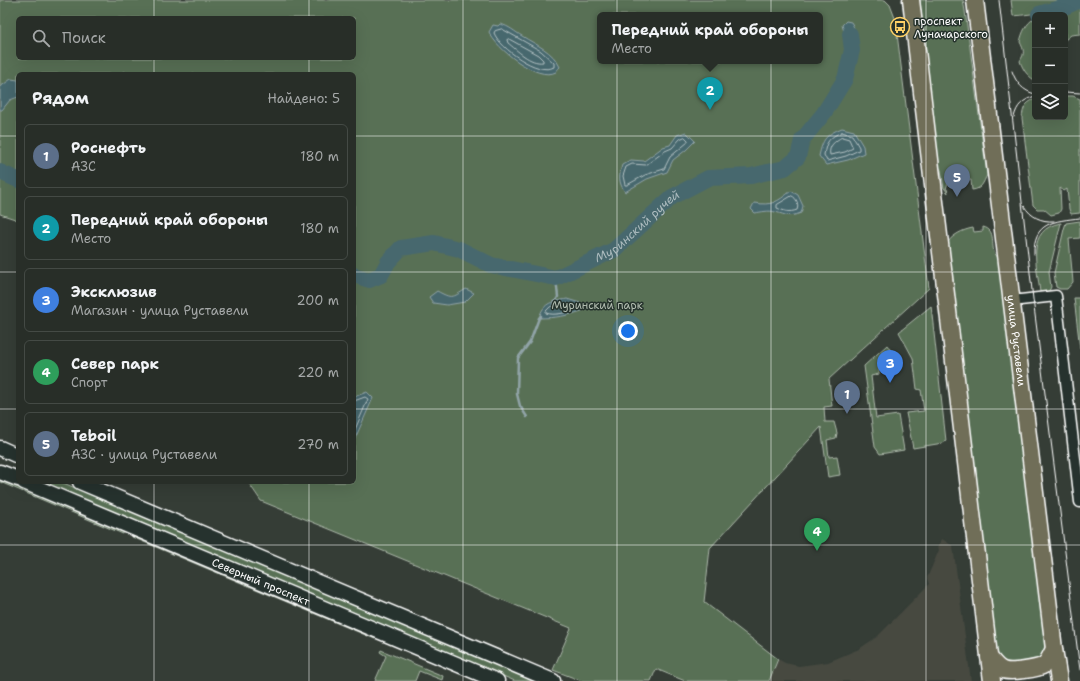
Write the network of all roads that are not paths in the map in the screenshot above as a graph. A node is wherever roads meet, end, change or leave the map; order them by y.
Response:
1 (911, 0) edge
2 (975, 0) edge
3 (1011, 301) junction
4 (0, 448) edge
5 (16, 455) edge
6 (0, 472) edge
7 (16, 478) edge
8 (29, 484) edge
9 (85, 484) edge
10 (1080, 502) edge
11 (1054, 649) junction
12 (989, 657) junction
13 (497, 681) edge
14 (553, 681) edge
15 (992, 681) edge
16 (1003, 681) edge
17 (1055, 681) edge
18 (1059, 681) edge

1 - 12 main road
2 - 3 main road, улица Руставели
3 - 10 street
3 - 11 main road, улица Руставели
4 - 5 main road
6 - 7 main road
8 - 13 main road, Северный проспект
9 - 14 main road, Северный проспект
11 - 12 main road
11 - 18 main road, улица Руставели
12 - 15 main road
16 - 17 main road

